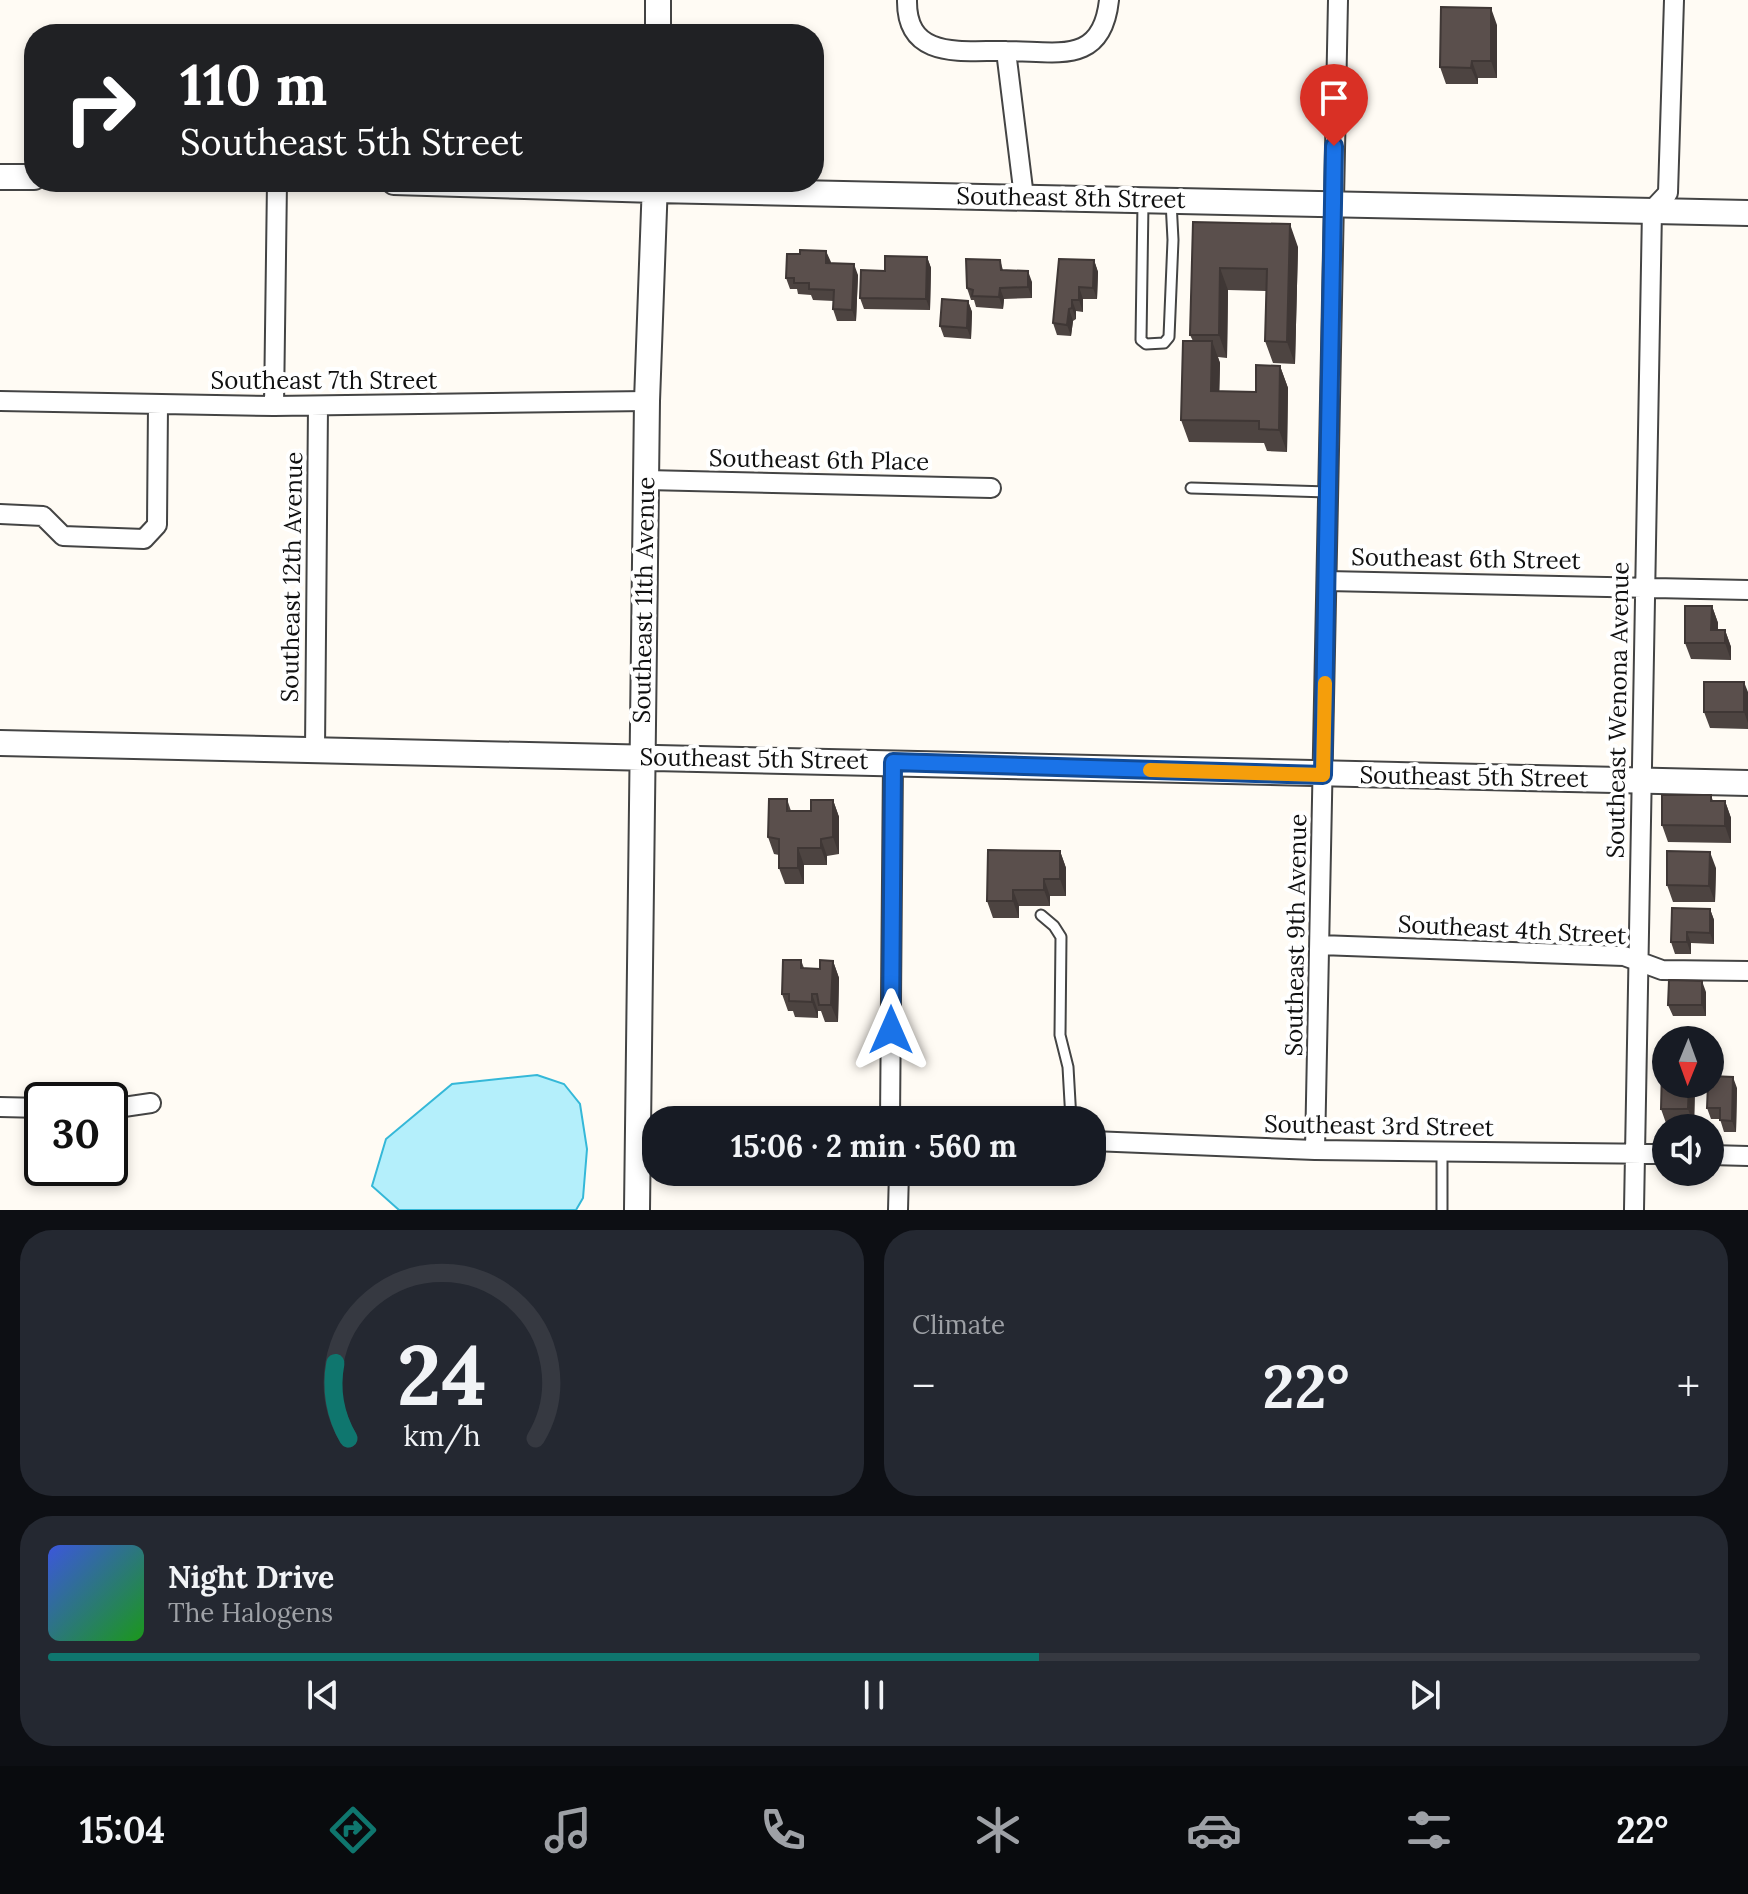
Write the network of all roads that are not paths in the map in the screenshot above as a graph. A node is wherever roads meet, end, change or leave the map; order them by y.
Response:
1 (658, 0) edge
2 (907, 0) edge
3 (1109, 0) edge
4 (1338, 0) edge
5 (1674, 0) edge
6 (658, 24) edge
7 (1006, 51) junction
8 (0, 177) edge
9 (24, 177) edge
10 (824, 191) edge
11 (277, 192) edge
12 (655, 192) edge
13 (1024, 197) junction
14 (1143, 200) junction
15 (1170, 201) junction
16 (1333, 205) junction
17 (1652, 210) junction
18 (1748, 213) edge
19 (0, 401) edge
20 (647, 401) junction
21 (158, 405) junction
22 (274, 406) junction
23 (318, 406) junction
24 (646, 480) junction
25 (991, 488) dead end
26 (1191, 488) dead end
27 (1328, 492) junction
28 (0, 514) edge
29 (1327, 581) junction
30 (1644, 586) junction
31 (1748, 590) edge
32 (0, 743) edge
33 (315, 749) junction
34 (642, 757) junction
35 (893, 762) junction
36 (1323, 775) junction
37 (1642, 780) junction
38 (1748, 783) edge
39 (1041, 915) dead end
40 (1320, 945) junction
41 (1638, 962) junction
42 (1748, 971) edge
43 (151, 1103) dead end
44 (128, 1106) edge
45 (648, 1106) edge
46 (890, 1106) edge
47 (1070, 1106) edge
48 (0, 1107) edge
49 (24, 1108) edge
50 (1106, 1142) edge
51 (1315, 1150) junction
52 (1442, 1152) junction
53 (1635, 1154) junction
54 (1652, 1154) edge
55 (1724, 1155) edge
56 (1748, 1156) edge
57 (642, 1173) edge
58 (899, 1186) edge
59 (637, 1210) edge
60 (898, 1210) edge
61 (1442, 1210) edge
62 (1634, 1210) edge

1 - 6 street
2 - 7 street
3 - 7 street
4 - 16 street, Southeast 9th Avenue
5 - 17 street
7 - 13 street
8 - 9 street
10 - 13 street, Southeast 8th Street
11 - 22 street
12 - 20 street, Southeast 11th Avenue
13 - 14 street, Southeast 8th Street
14 - 15 street, Southeast 8th Street
14 - 15 lane
15 - 16 street, Southeast 8th Street
16 - 17 street, Southeast 8th Street
16 - 27 street, Southeast 9th Avenue
17 - 18 street, Southeast 8th Street
17 - 30 street, Southeast Wenona Avenue
19 - 21 street, Southeast 7th Street
20 - 23 street, Southeast 7th Street
20 - 24 street, Southeast 11th Avenue
21 - 22 street, Southeast 7th Street
21 - 28 street
22 - 23 street, Southeast 7th Street
23 - 33 street, Southeast 12th Avenue
24 - 25 street, Southeast 6th Place
24 - 34 street, Southeast 11th Avenue
26 - 27 lane
27 - 29 street, Southeast 9th Avenue
29 - 30 street, Southeast 6th Street
29 - 36 street, Southeast 9th Avenue
30 - 31 street, Southeast 6th Street
30 - 37 street, Southeast Wenona Avenue
32 - 33 street, Southeast 5th Street
33 - 34 street, Southeast 5th Street
34 - 35 street, Southeast 5th Street
34 - 45 street, Southeast 11th Avenue
35 - 36 street, Southeast 5th Street
35 - 46 street
36 - 37 street, Southeast 5th Street
36 - 40 street, Southeast 9th Avenue
37 - 38 street, Southeast 5th Street
37 - 41 street, Southeast Wenona Avenue
39 - 47 lane
40 - 41 street, Southeast 4th Street
40 - 51 street, Southeast 9th Avenue
41 - 42 street, Southeast 4th Street
41 - 53 street, Southeast Wenona Avenue
43 - 44 street
48 - 49 street
50 - 51 street, Southeast 3rd Street
51 - 52 street, Southeast 3rd Street
52 - 53 street, Southeast 3rd Street
52 - 61 lane
53 - 54 street, Southeast 3rd Street
53 - 62 street, Southeast Wenona Avenue
55 - 56 street
57 - 59 street, Southeast 11th Avenue
58 - 60 street

